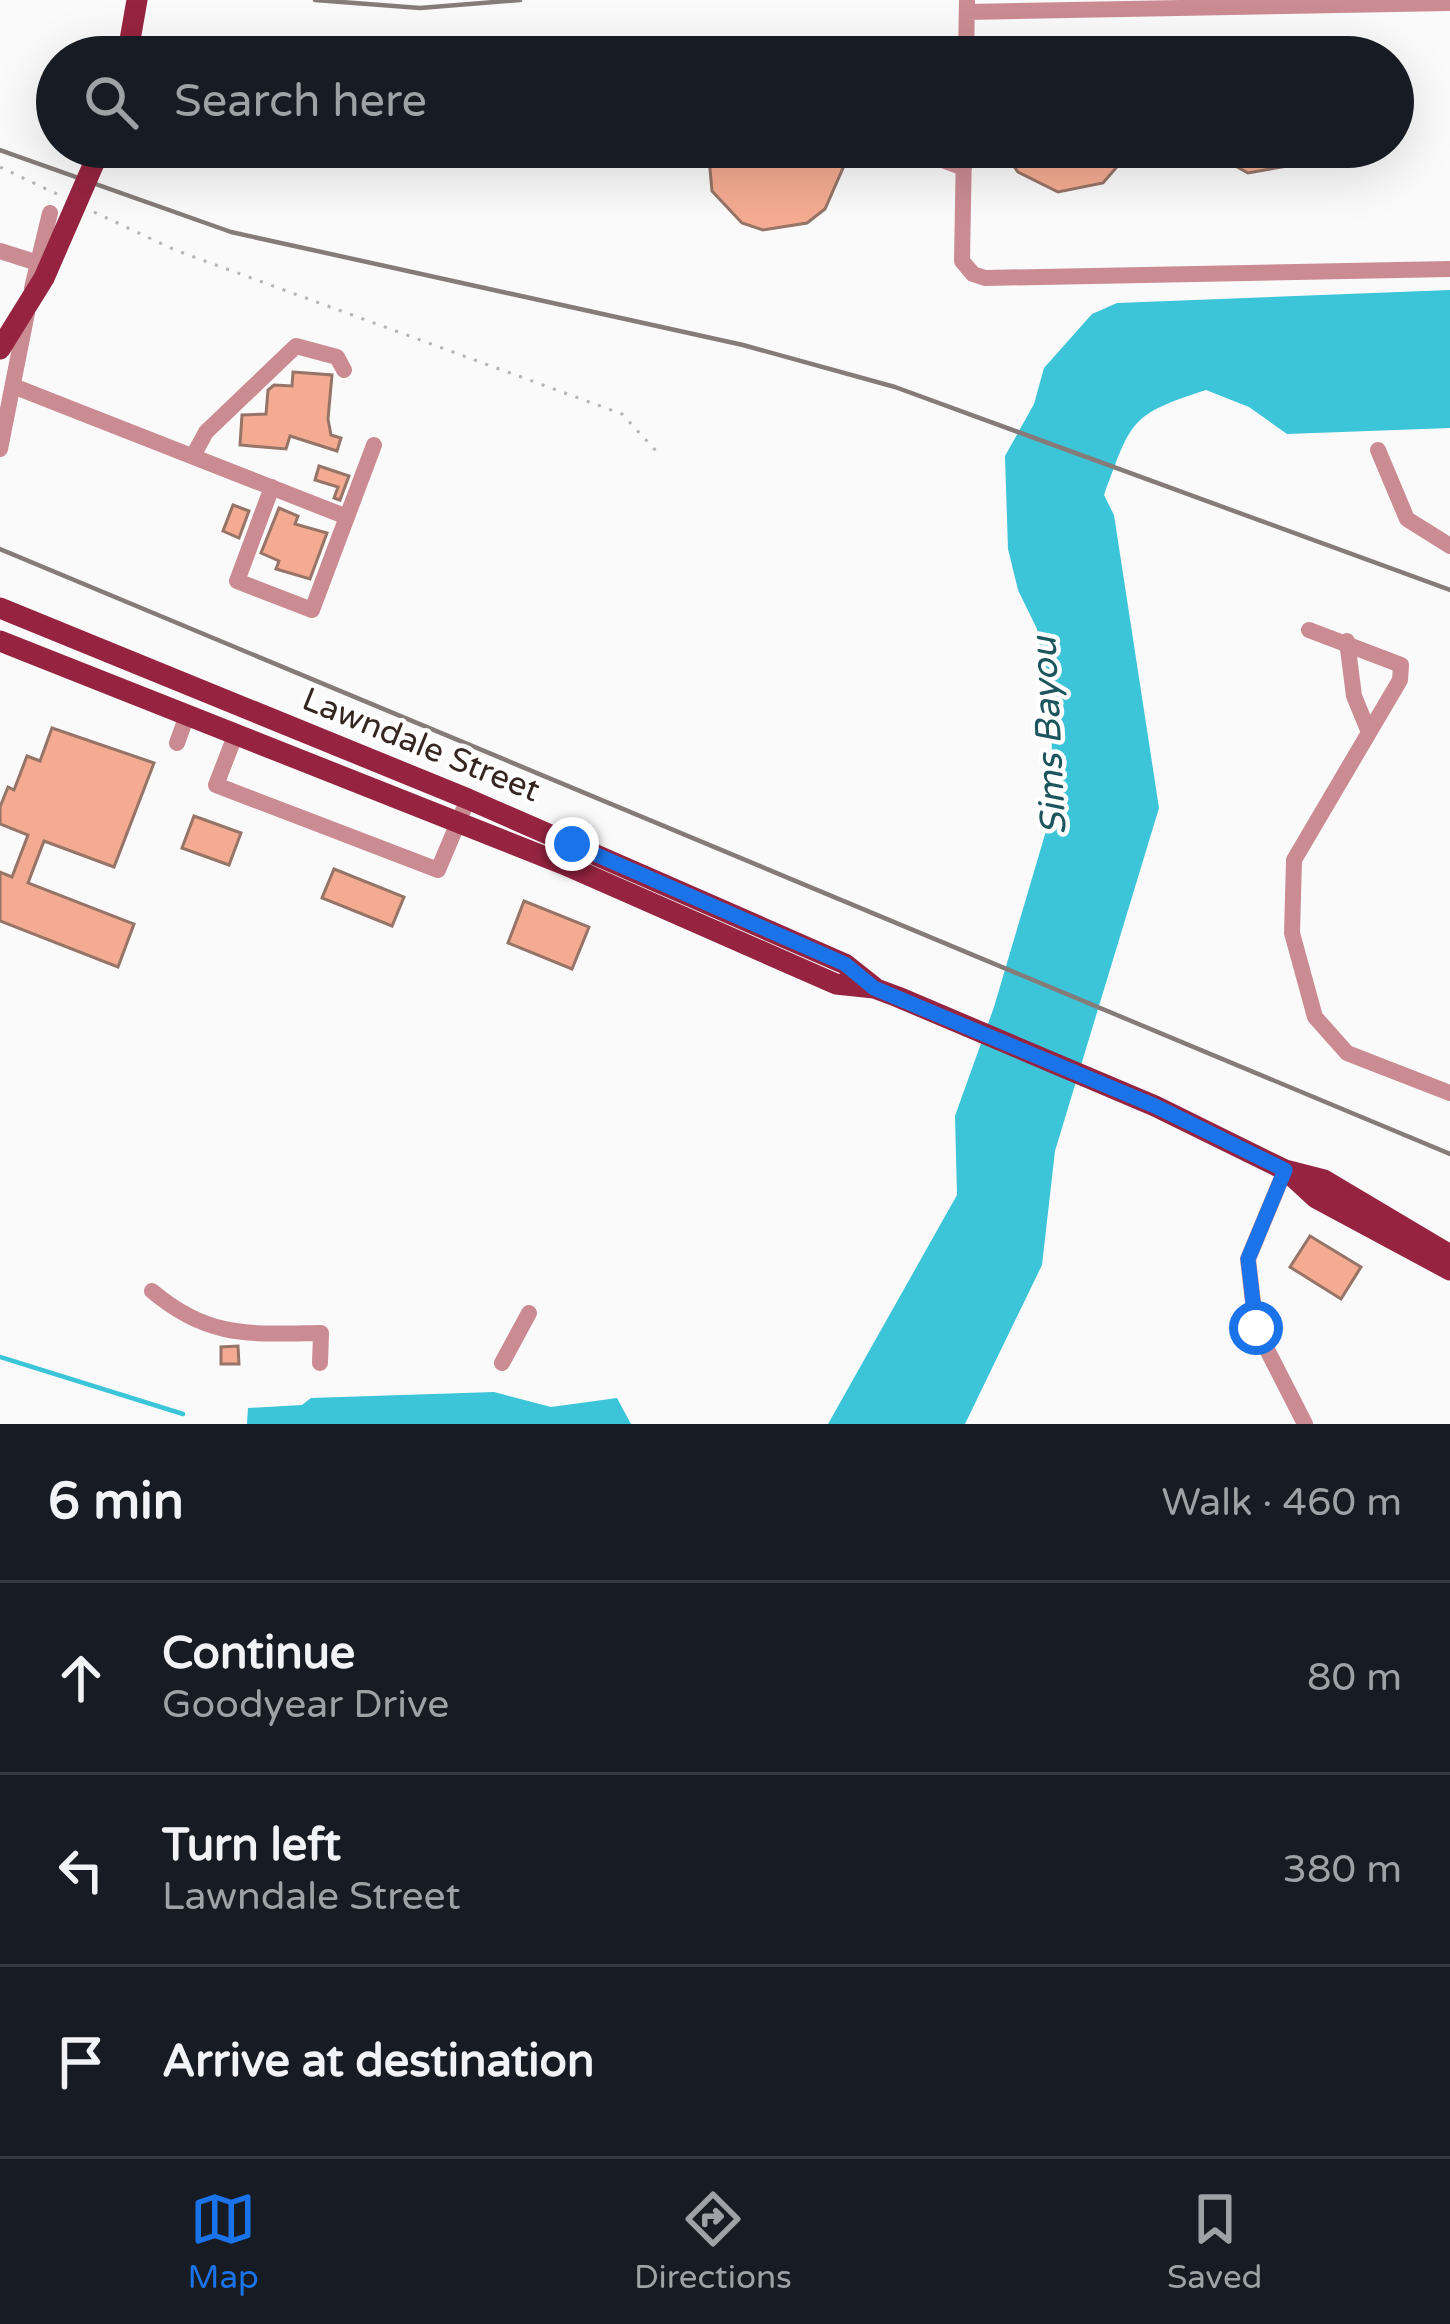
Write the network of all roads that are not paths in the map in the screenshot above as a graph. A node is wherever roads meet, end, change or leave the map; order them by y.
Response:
1 (137, 0) edge
2 (1450, 3) edge
3 (967, 6) edge
4 (131, 36) edge
5 (966, 36) edge
6 (92, 168) edge
7 (964, 168) edge
8 (50, 213) dead end
9 (0, 250) edge
10 (38, 262) junction
11 (1450, 269) edge
12 (0, 349) edge
13 (8, 366) edge
14 (344, 370) dead end
15 (13, 386) junction
16 (374, 445) dead end
17 (0, 448) edge
18 (1378, 449) dead end
19 (194, 456) junction
20 (272, 487) junction
21 (347, 517) junction
22 (1450, 546) edge
23 (0, 608) edge
24 (1309, 630) dead end
25 (0, 641) edge
26 (1347, 641) junction
27 (186, 718) junction
28 (1368, 730) junction
29 (235, 736) junction
30 (177, 743) dead end
31 (468, 800) junction
32 (459, 822) junction
33 (874, 988) junction
34 (1450, 1093) edge
35 (1285, 1170) junction
36 (1450, 1255) edge
37 (1450, 1270) edge
38 (152, 1291) dead end
39 (529, 1313) dead end
40 (320, 1363) dead end
41 (502, 1364) dead end
42 (1305, 1424) edge

1 - 4 main road
2 - 3 street
3 - 5 street
6 - 12 main road, bridge
7 - 11 street
8 - 10 street
9 - 10 street
10 - 13 street
13 - 15 street
14 - 19 street
15 - 17 street
15 - 19 street
16 - 21 street
18 - 22 street
19 - 20 street
20 - 21 street
20 - 21 street
23 - 31 main road, Lawndale Street
24 - 26 street
25 - 27 main road, Lawndale Street
26 - 28 street
26 - 28 street
27 - 29 main road, Lawndale Street
27 - 30 street
28 - 34 street
29 - 32 main road, Lawndale Street
29 - 32 street
31 - 32 street
31 - 33 main road, Lawndale Street
32 - 33 main road, Lawndale Street
33 - 35 main road, Lawndale Street
35 - 36 main road, Lawndale Street
35 - 37 main road, Lawndale Street
35 - 42 street
38 - 40 street
39 - 41 street

